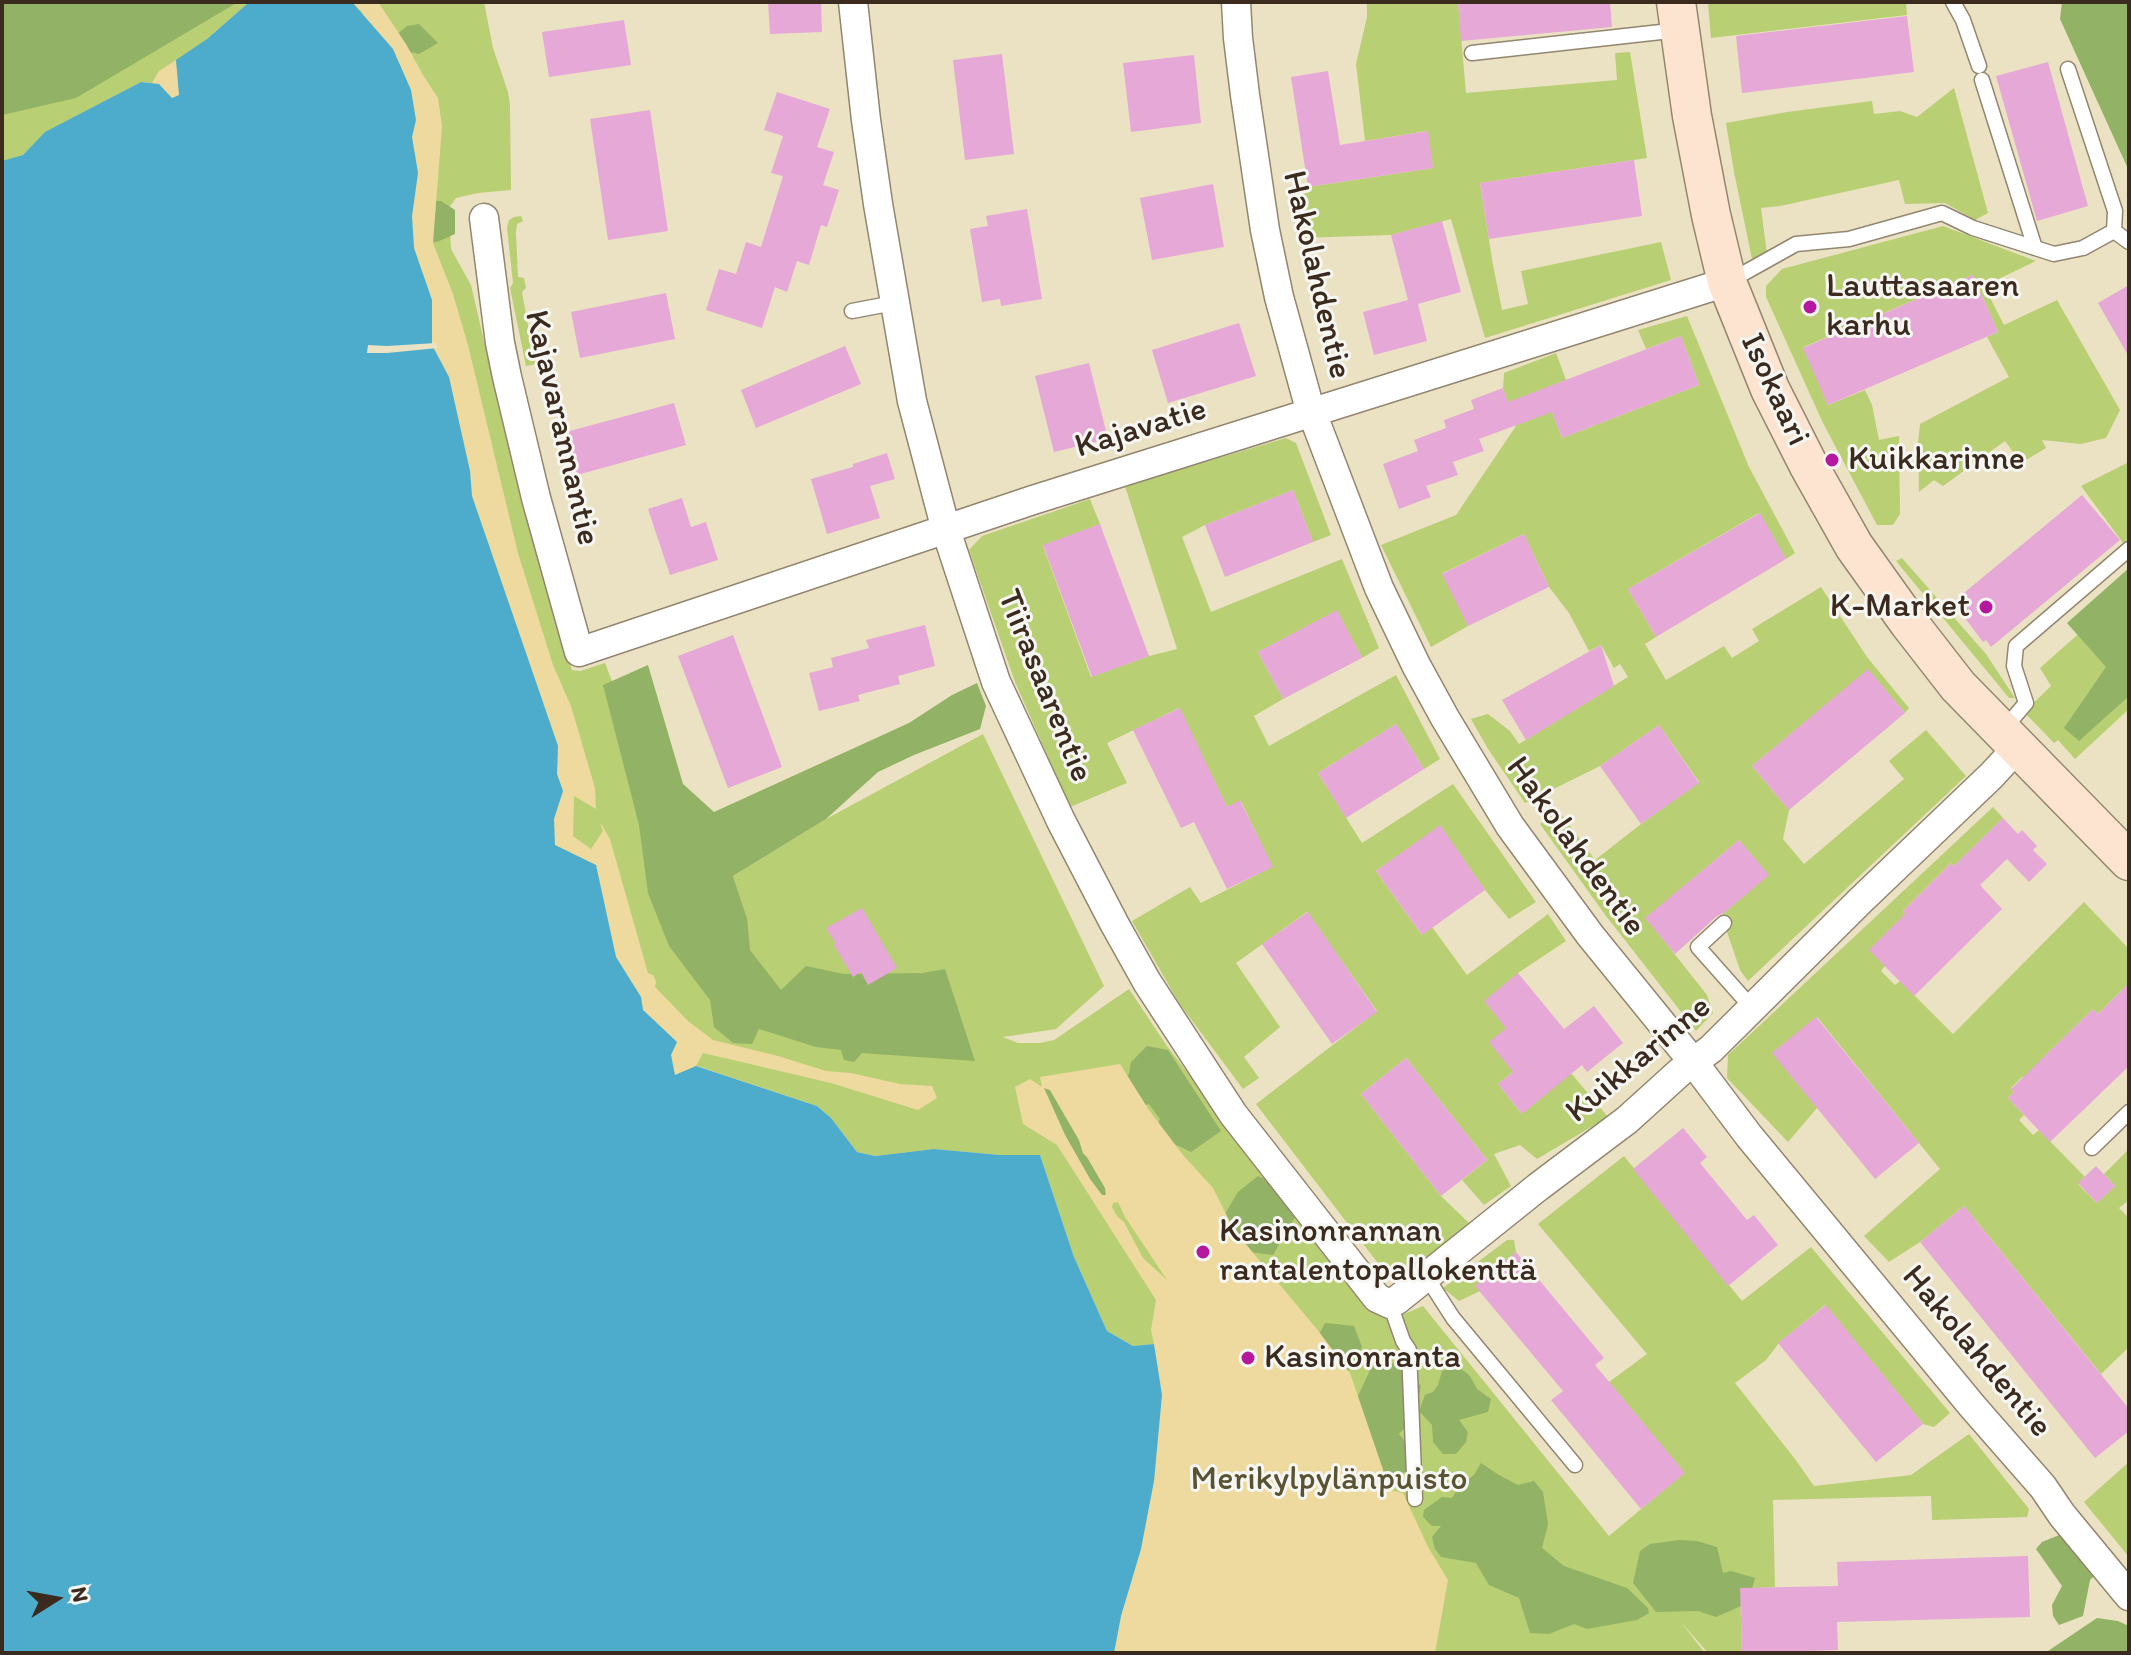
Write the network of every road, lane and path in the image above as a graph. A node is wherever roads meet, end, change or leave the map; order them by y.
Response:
1 (853, 2) edge
2 (1236, 2) edge
3 (1953, 2) edge
4 (1678, 16) edge
5 (1472, 53) dead end
6 (2068, 69) dead end
7 (484, 218) dead end
8 (2114, 231) junction
9 (2129, 242) edge
10 (2035, 248) junction
11 (1727, 282) junction
12 (894, 303) junction
13 (852, 311) dead end
14 (1312, 413) junction
15 (946, 530) junction
16 (2129, 549) edge
17 (579, 652) joint
18 (2010, 740) junction
19 (2129, 861) edge
20 (1724, 923) dead end
21 (1753, 1009) junction
22 (1694, 1063) junction
23 (2129, 1112) edge
24 (2092, 1148) dead end
25 (1426, 1276) junction
26 (1390, 1304) junction
27 (1575, 1465) dead end
28 (1415, 1499) dead end
29 (2129, 1596) edge

1 - 12 street, Tiirasaarentie
2 - 14 street, Hakolahdentie
3 - 10 lane
4 - 5 lane
4 - 11 street, Isokaari
6 - 8 lane
7 - 17 street, Kajavarannantie
8 - 9 lane
8 - 10 lane
10 - 11 lane
11 - 14 street, Kajavatie
11 - 18 street, Isokaari
12 - 13 lane
12 - 15 street, Tiirasaarentie
14 - 15 street, Kajavatie
14 - 22 street, Hakolahdentie
15 - 17 street, Kajavatie
15 - 26 street, Tiirasaarentie
16 - 18 lane
18 - 19 street, Isokaari
18 - 21 street, Kuikkarinne
20 - 21 lane
21 - 22 street, Kuikkarinne
22 - 25 street, Kuikkarinne
22 - 29 street, Hakolahdentie
23 - 24 lane
25 - 26 street, Kuikkarinne
25 - 27 lane
26 - 28 lane

